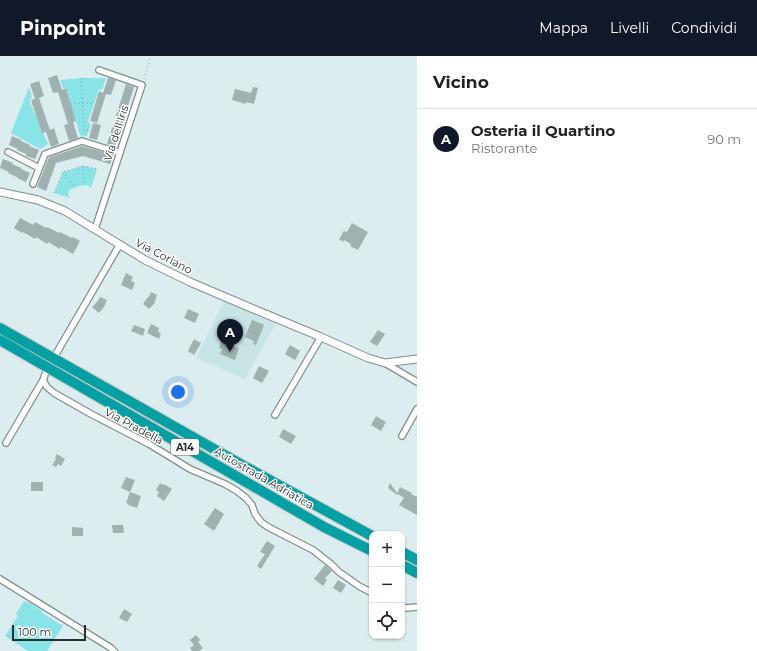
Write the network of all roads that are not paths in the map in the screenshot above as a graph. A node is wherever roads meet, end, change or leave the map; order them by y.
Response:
1 (99, 70) dead end
2 (8, 152) dead end
3 (120, 153) junction
4 (39, 168) junction
5 (33, 184) dead end
6 (0, 192) edge
7 (96, 229) junction
8 (120, 244) junction
9 (0, 328) edge
10 (321, 337) junction
11 (0, 340) edge
12 (56, 354) dead end
13 (417, 359) edge
14 (385, 363) junction
15 (46, 372) dead end
16 (43, 380) junction
17 (417, 382) edge
18 (417, 409) edge
19 (275, 415) dead end
20 (402, 436) dead end
21 (6, 443) dead end
22 (369, 534) edge
23 (369, 550) edge
24 (405, 554) edge
25 (417, 560) edge
26 (405, 567) edge
27 (417, 573) edge
28 (0, 580) edge
29 (369, 591) edge
30 (417, 607) edge
31 (405, 608) edge
32 (114, 651) edge

1 - 3 street, Via dell'Iris
2 - 4 street
3 - 4 street
3 - 7 street, Via dell'Iris
4 - 5 street
6 - 7 main road, Via Coriano
7 - 8 main road, Via Coriano
8 - 10 main road, Via Coriano
8 - 12 street
9 - 22 highway, Autostrada Adriatica / A14
10 - 14 main road, Via Coriano
10 - 19 street
11 - 23 highway, Autostrada Adriatica / A14
13 - 14 main road, Via Coriano
14 - 17 street
15 - 16 street
16 - 21 street
16 - 29 street, Via Pradella
18 - 20 street
24 - 25 highway
26 - 27 highway
28 - 32 street
30 - 31 street

